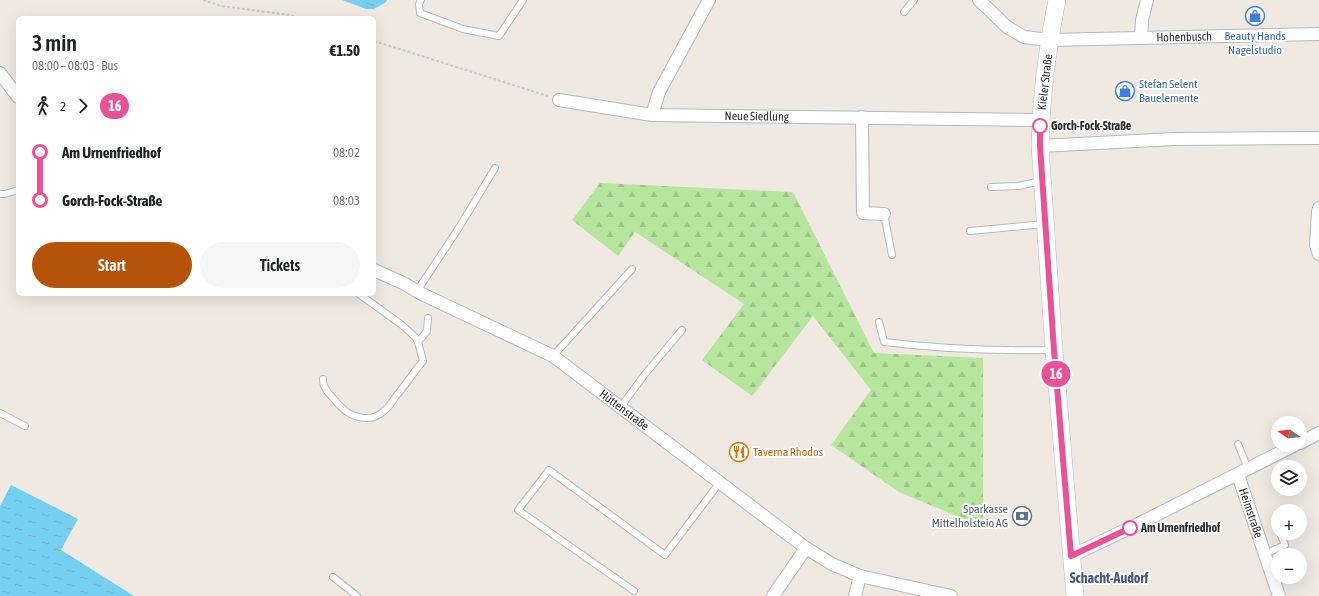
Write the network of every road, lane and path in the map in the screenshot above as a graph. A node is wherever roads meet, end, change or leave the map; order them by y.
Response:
1 (203, 0) edge
2 (421, 0) edge
3 (709, 0) edge
4 (914, 0) edge
5 (1057, 0) edge
6 (1147, 0) edge
7 (521, 1) edge
8 (985, 2) edge
9 (904, 12) dead end
10 (293, 16) edge
11 (1319, 34) edge
12 (1141, 38) junction
13 (1050, 40) junction
14 (376, 43) edge
15 (0, 73) edge
16 (16, 95) edge
17 (559, 100) joint
18 (652, 115) junction
19 (862, 117) junction
20 (1040, 120) junction
21 (1319, 138) edge
22 (1040, 146) junction
23 (495, 168) dead end
24 (1042, 181) junction
25 (991, 187) dead end
26 (16, 191) edge
27 (0, 194) edge
28 (1319, 208) edge
29 (884, 214) joint
30 (1045, 224) junction
31 (970, 231) dead end
32 (1319, 254) edge
33 (892, 255) dead end
34 (632, 269) dead end
35 (376, 271) edge
36 (416, 291) junction
37 (362, 296) edge
38 (428, 318) dead end
39 (879, 322) dead end
40 (682, 330) dead end
41 (418, 342) junction
42 (1054, 350) junction
43 (553, 356) junction
44 (323, 379) dead end
45 (620, 408) junction
46 (0, 413) edge
47 (25, 426) dead end
48 (1319, 433) edge
49 (1307, 439) edge
50 (1238, 444) dead end
51 (1282, 452) edge
52 (1243, 472) junction
53 (720, 482) junction
54 (1283, 540) edge
55 (806, 548) junction
56 (1265, 554) junction
57 (1071, 556) junction
58 (860, 576) junction
59 (333, 577) dead end
60 (634, 591) dead end
61 (357, 596) edge
62 (773, 596) edge
63 (856, 596) edge
64 (951, 596) edge
65 (1075, 596) edge
66 (1279, 596) edge

1 - 10 path
2 - 7 lane
3 - 18 street
4 - 9 lane
5 - 13 main road, Kieler Straße
6 - 12 street
8 - 13 street, Hohenbusch
11 - 12 street, Hohenbusch
12 - 13 street, Hohenbusch
13 - 20 main road, Kieler Straße
14 - 17 path
15 - 16 street
17 - 18 street, Neue Siedlung
18 - 19 street, Neue Siedlung
19 - 20 street, Neue Siedlung
19 - 29 street
20 - 22 main road, Kieler Straße
21 - 22 street
22 - 24 main road, Kieler Straße
23 - 36 lane
24 - 25 lane
24 - 30 main road, Kieler Straße
26 - 27 lane
28 - 32 street
29 - 33 lane
30 - 31 lane
30 - 42 main road, Kieler Straße
34 - 43 lane
35 - 36 street, Hüttenstraße
36 - 43 street, Hüttenstraße
37 - 41 lane
38 - 41 lane
39 - 42 lane
40 - 45 lane
41 - 44 lane
42 - 57 main road, Kieler Straße
43 - 45 street, Hüttenstraße
45 - 53 street, Hüttenstraße
46 - 47 lane
48 - 49 street
50 - 52 lane
51 - 52 street
52 - 56 street, Heimstraße
52 - 57 street
53 - 55 street, Hüttenstraße
53 - 60 lane
54 - 56 lane
55 - 58 street, Hüttenstraße
55 - 62 street
56 - 66 street, Heimstraße
57 - 65 main road, Kieler Straße
58 - 63 street
58 - 64 street, Hüttenstraße
59 - 61 lane

